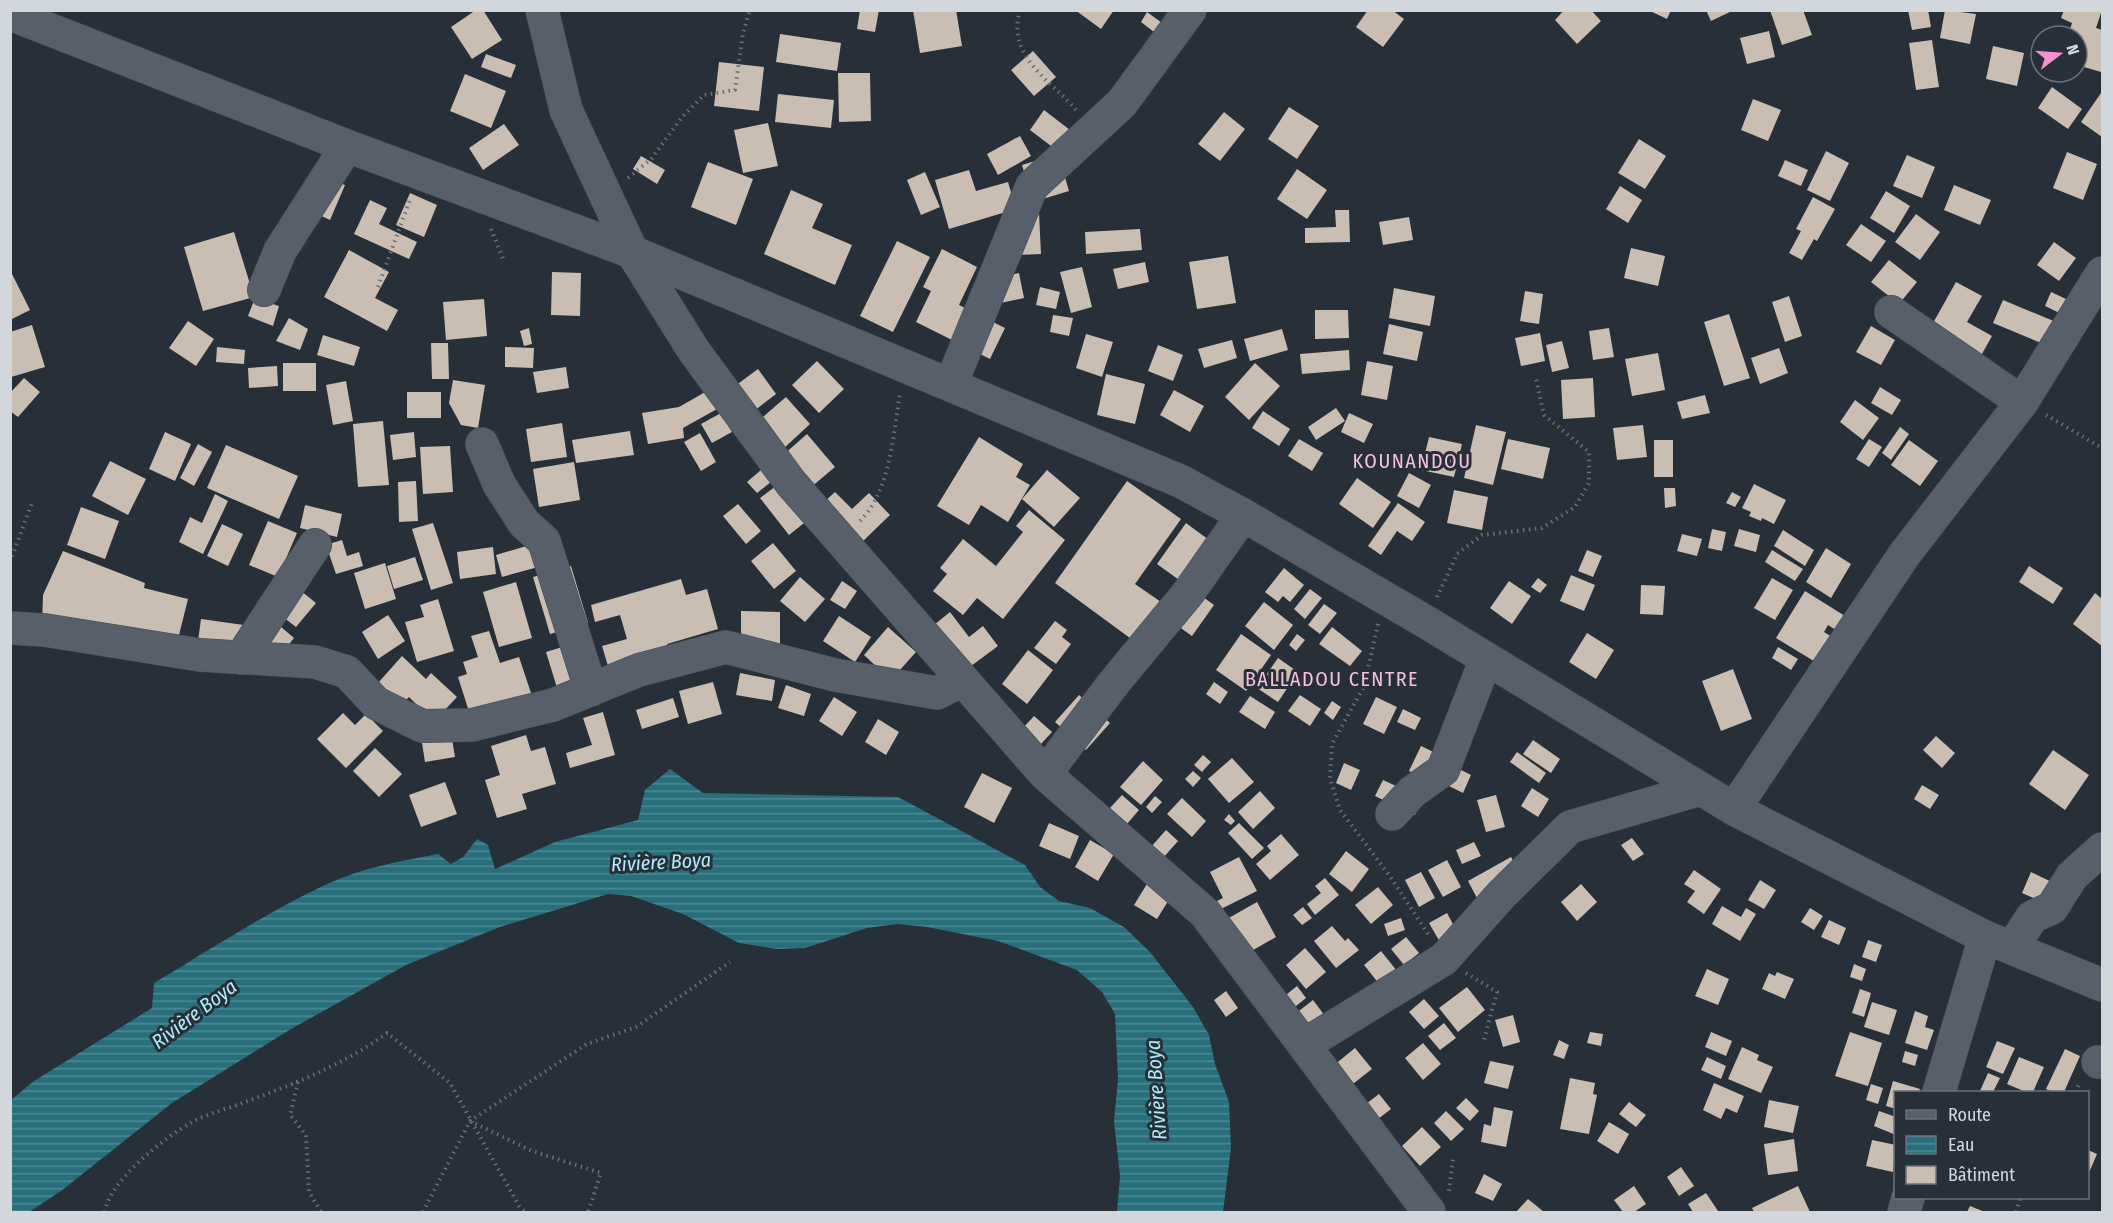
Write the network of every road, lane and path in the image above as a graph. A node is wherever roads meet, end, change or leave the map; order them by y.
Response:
1 (542, 10) edge
2 (750, 10) edge
3 (1020, 10) edge
4 (1190, 10) edge
5 (10, 14) edge
6 (1093, 130) junction
7 (347, 146) junction
8 (414, 191) dead end
9 (606, 195) junction
10 (632, 252) junction
11 (2103, 273) edge
12 (378, 287) dead end
13 (264, 290) dead end
14 (1891, 312) dead end
15 (905, 365) junction
16 (1536, 379) dead end
17 (951, 384) junction
18 (2022, 402) junction
19 (482, 444) dead end
20 (2103, 448) edge
21 (32, 503) dead end
22 (1244, 515) junction
23 (840, 540) junction
24 (315, 545) dead end
25 (10, 562) edge
26 (1426, 622) junction
27 (10, 628) edge
28 (241, 658) junction
29 (1486, 659) junction
30 (961, 681) junction
31 (591, 690) junction
32 (1045, 774) junction
33 (1701, 789) junction
34 (1734, 809) junction
35 (1392, 814) dead end
36 (2103, 849) edge
37 (1998, 943) junction
38 (730, 962) dead end
39 (2103, 985) edge
40 (1304, 1045) junction
41 (298, 1082) junction
42 (1939, 1091) edge
43 (470, 1121) junction
44 (1453, 1159) dead end
45 (1438, 1207) edge
46 (105, 1212) edge
47 (321, 1212) edge
48 (423, 1212) edge
49 (525, 1212) edge
50 (588, 1212) edge

1 - 9 street
2 - 9 path
3 - 6 path
4 - 6 street
5 - 7 street
6 - 17 street
7 - 10 street
7 - 13 street
8 - 12 path
9 - 10 street
10 - 15 street
10 - 23 street
11 - 18 street
14 - 18 street
15 - 17 street
15 - 23 path
16 - 26 path
17 - 22 street
18 - 20 path
18 - 34 street
19 - 31 street
21 - 25 path
22 - 26 street
22 - 32 street
23 - 30 street
24 - 28 street
26 - 29 street
27 - 28 street
28 - 31 street
29 - 33 street
29 - 35 street
30 - 31 street
30 - 32 street
32 - 40 street
33 - 34 street
33 - 40 street
34 - 37 street
36 - 37 street
37 - 39 street
37 - 42 street
38 - 43 path
40 - 45 street
41 - 43 path
41 - 46 path
41 - 47 path
43 - 48 path
43 - 49 path
43 - 50 path
44 - 45 path

